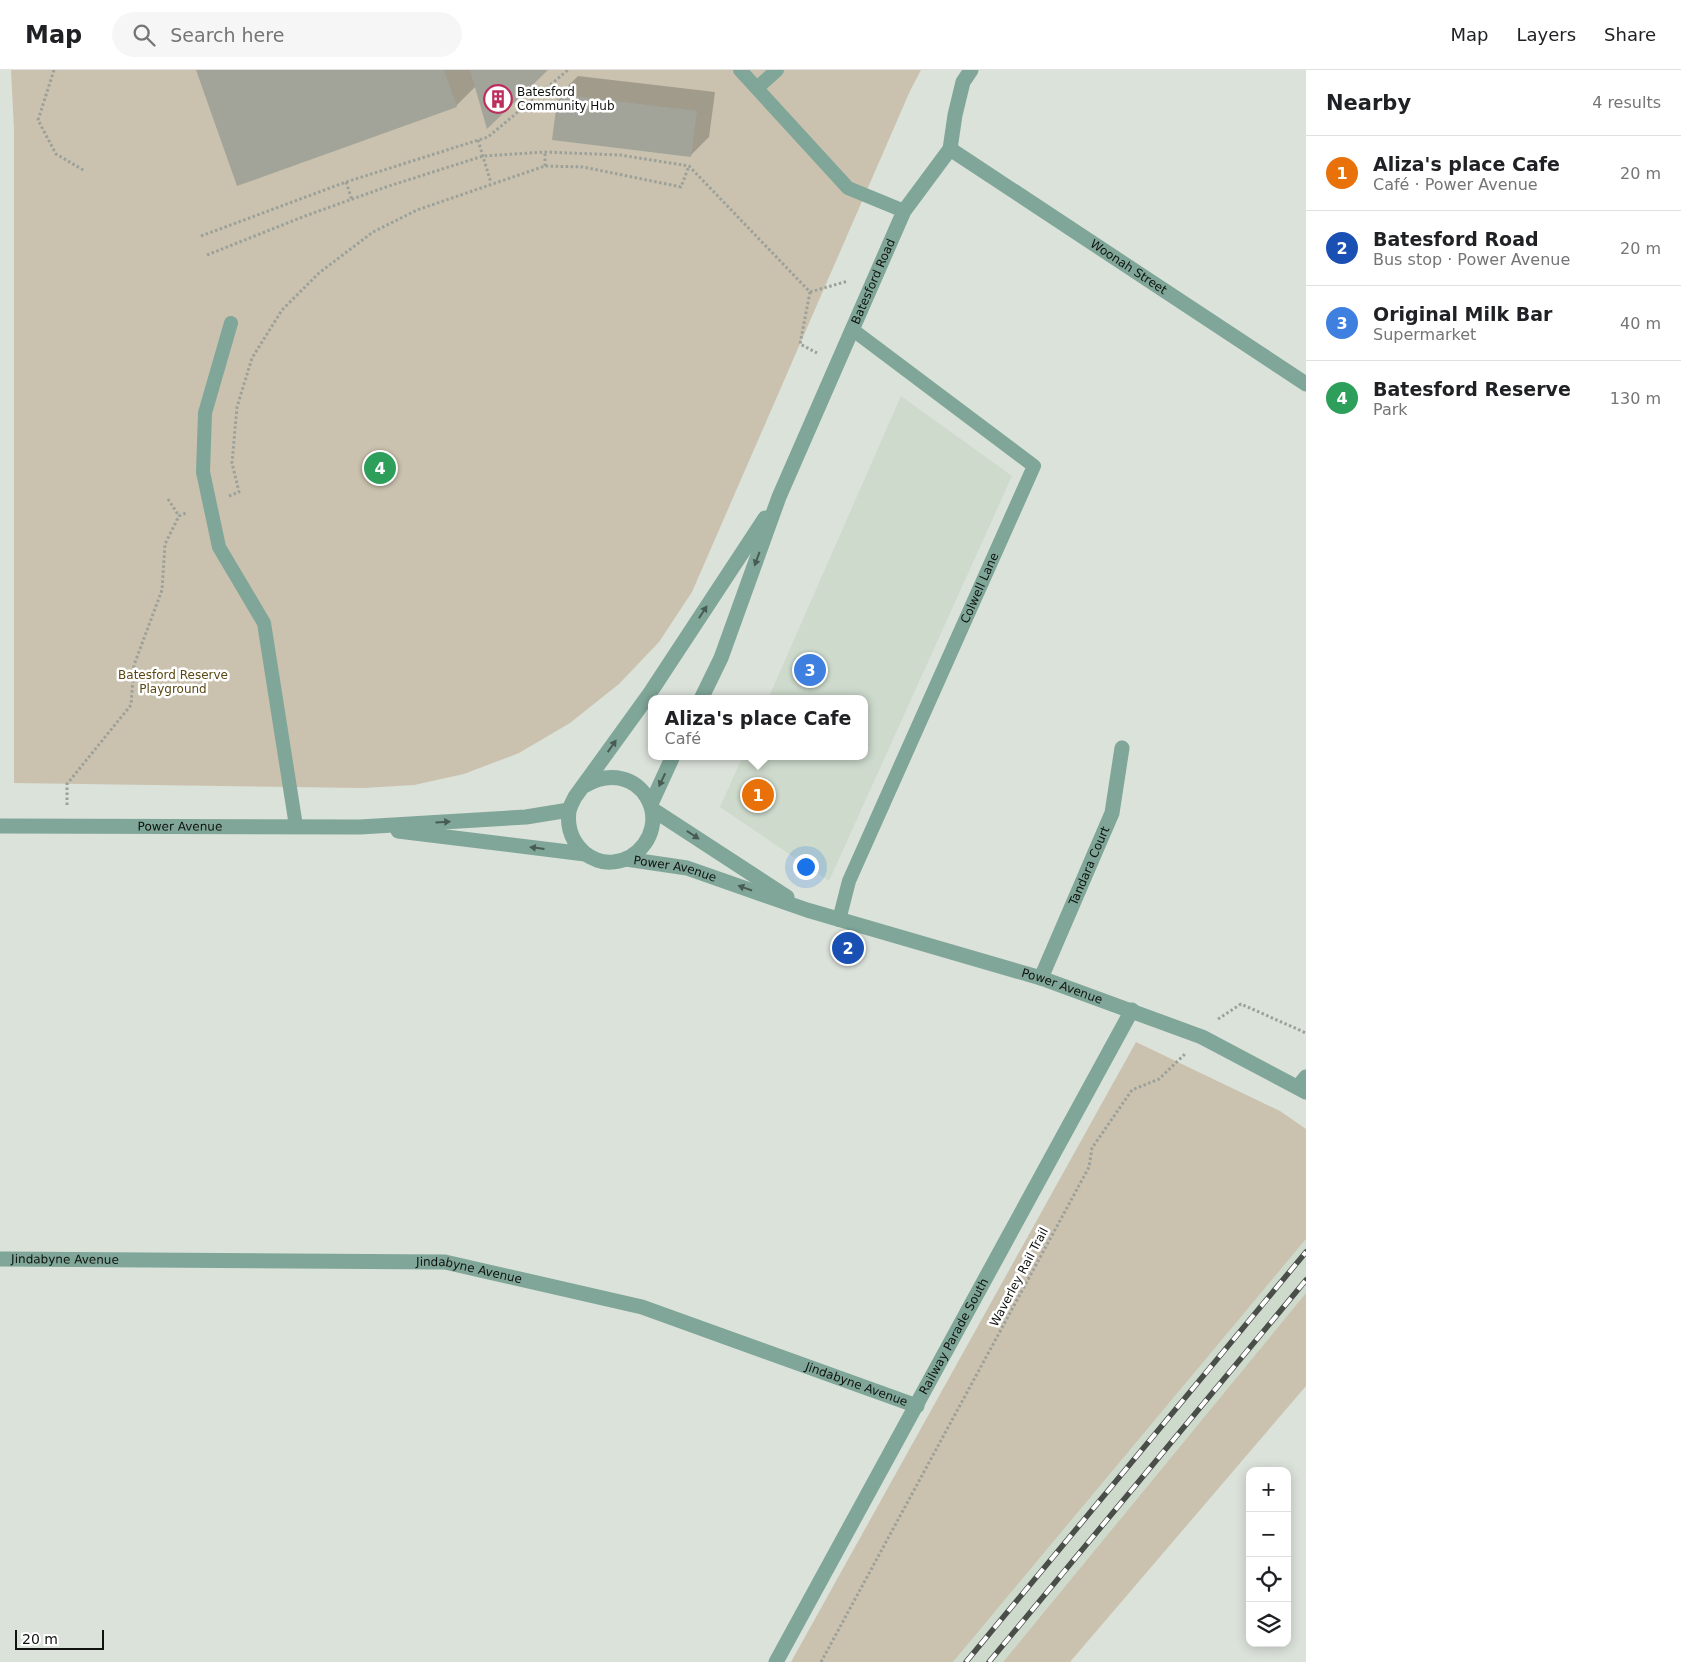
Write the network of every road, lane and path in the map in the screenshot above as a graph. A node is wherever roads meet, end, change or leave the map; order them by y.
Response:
1 (54, 70) edge
2 (568, 70) edge
3 (740, 70) edge
4 (777, 70) edge
5 (971, 70) edge
6 (757, 88) junction
7 (478, 140) junction
8 (950, 149) junction
9 (545, 152) junction
10 (483, 156) junction
11 (545, 166) junction
12 (689, 166) junction
13 (85, 171) dead end
14 (346, 182) junction
15 (491, 183) junction
16 (352, 200) junction
17 (904, 211) junction
18 (201, 236) dead end
19 (207, 255) dead end
20 (878, 274) junction
21 (810, 292) junction
22 (231, 323) dead end
23 (853, 330) junction
24 (837, 364) junction
25 (1306, 384) edge
26 (779, 496) junction
27 (168, 500) dead end
28 (210, 503) junction
29 (179, 516) junction
30 (649, 695) edge
31 (703, 695) edge
32 (648, 696) edge
33 (1122, 748) dead end
34 (672, 760) edge
35 (584, 786) junction
36 (651, 807) junction
37 (569, 810) junction
38 (0, 826) edge
39 (67, 826) junction
40 (296, 826) junction
41 (360, 827) junction
42 (585, 854) junction
43 (626, 860) junction
44 (808, 910) junction
45 (839, 920) junction
46 (1041, 978) junction
47 (1132, 1010) junction
48 (1306, 1033) edge
49 (1202, 1037) junction
50 (1303, 1086) edge
51 (0, 1259) edge
52 (917, 1406) junction
53 (776, 1662) edge
54 (821, 1662) edge

1 - 13 path
2 - 7 path
3 - 6 lane
4 - 6 lane
5 - 8 street, Batesford Road
6 - 17 lane
7 - 10 path
7 - 14 path
8 - 17 street, Batesford Road
8 - 25 street, Woonah Street
9 - 10 path
9 - 11 path
9 - 12 path
10 - 15 path
10 - 16 path
11 - 12 path
11 - 15 path
12 - 21 path
14 - 16 path
14 - 18 path
15 - 28 path
16 - 19 path
17 - 20 street, Batesford Road
20 - 21 path
20 - 23 street, Batesford Road
21 - 24 path
22 - 28 lane
23 - 24 street, Batesford Road
23 - 45 lane, Colwell Lane
24 - 26 street, Batesford Road
30 -> 26 street, Batesford Road
26 -> 31 street, Batesford Road
27 - 29 path
28 - 29 path
28 - 40 lane
29 - 39 path
35 -> 32 street, Batesford Road
33 - 46 street, Tandara Court
34 -> 36 street
35 - 36 street
35 - 37 street
36 - 43 street
36 -> 44 street, Power Avenue
41 -> 37 street, Power Avenue
37 - 42 street
38 - 39 street, Power Avenue
39 - 40 street, Power Avenue
40 - 41 street, Power Avenue
42 -> 41 street, Power Avenue
42 - 43 street
44 -> 43 street, Power Avenue
44 - 45 street, Power Avenue
45 - 46 street, Power Avenue
46 - 47 street, Power Avenue
47 - 49 street, Power Avenue
47 - 52 street, Railway Parade South
48 - 49 path, Waverley Rail Trail
49 - 50 street, Power Avenue
49 - 54 path, Waverley Rail Trail
51 - 52 street, Jindabyne Avenue
52 - 53 street, Railway Parade South

